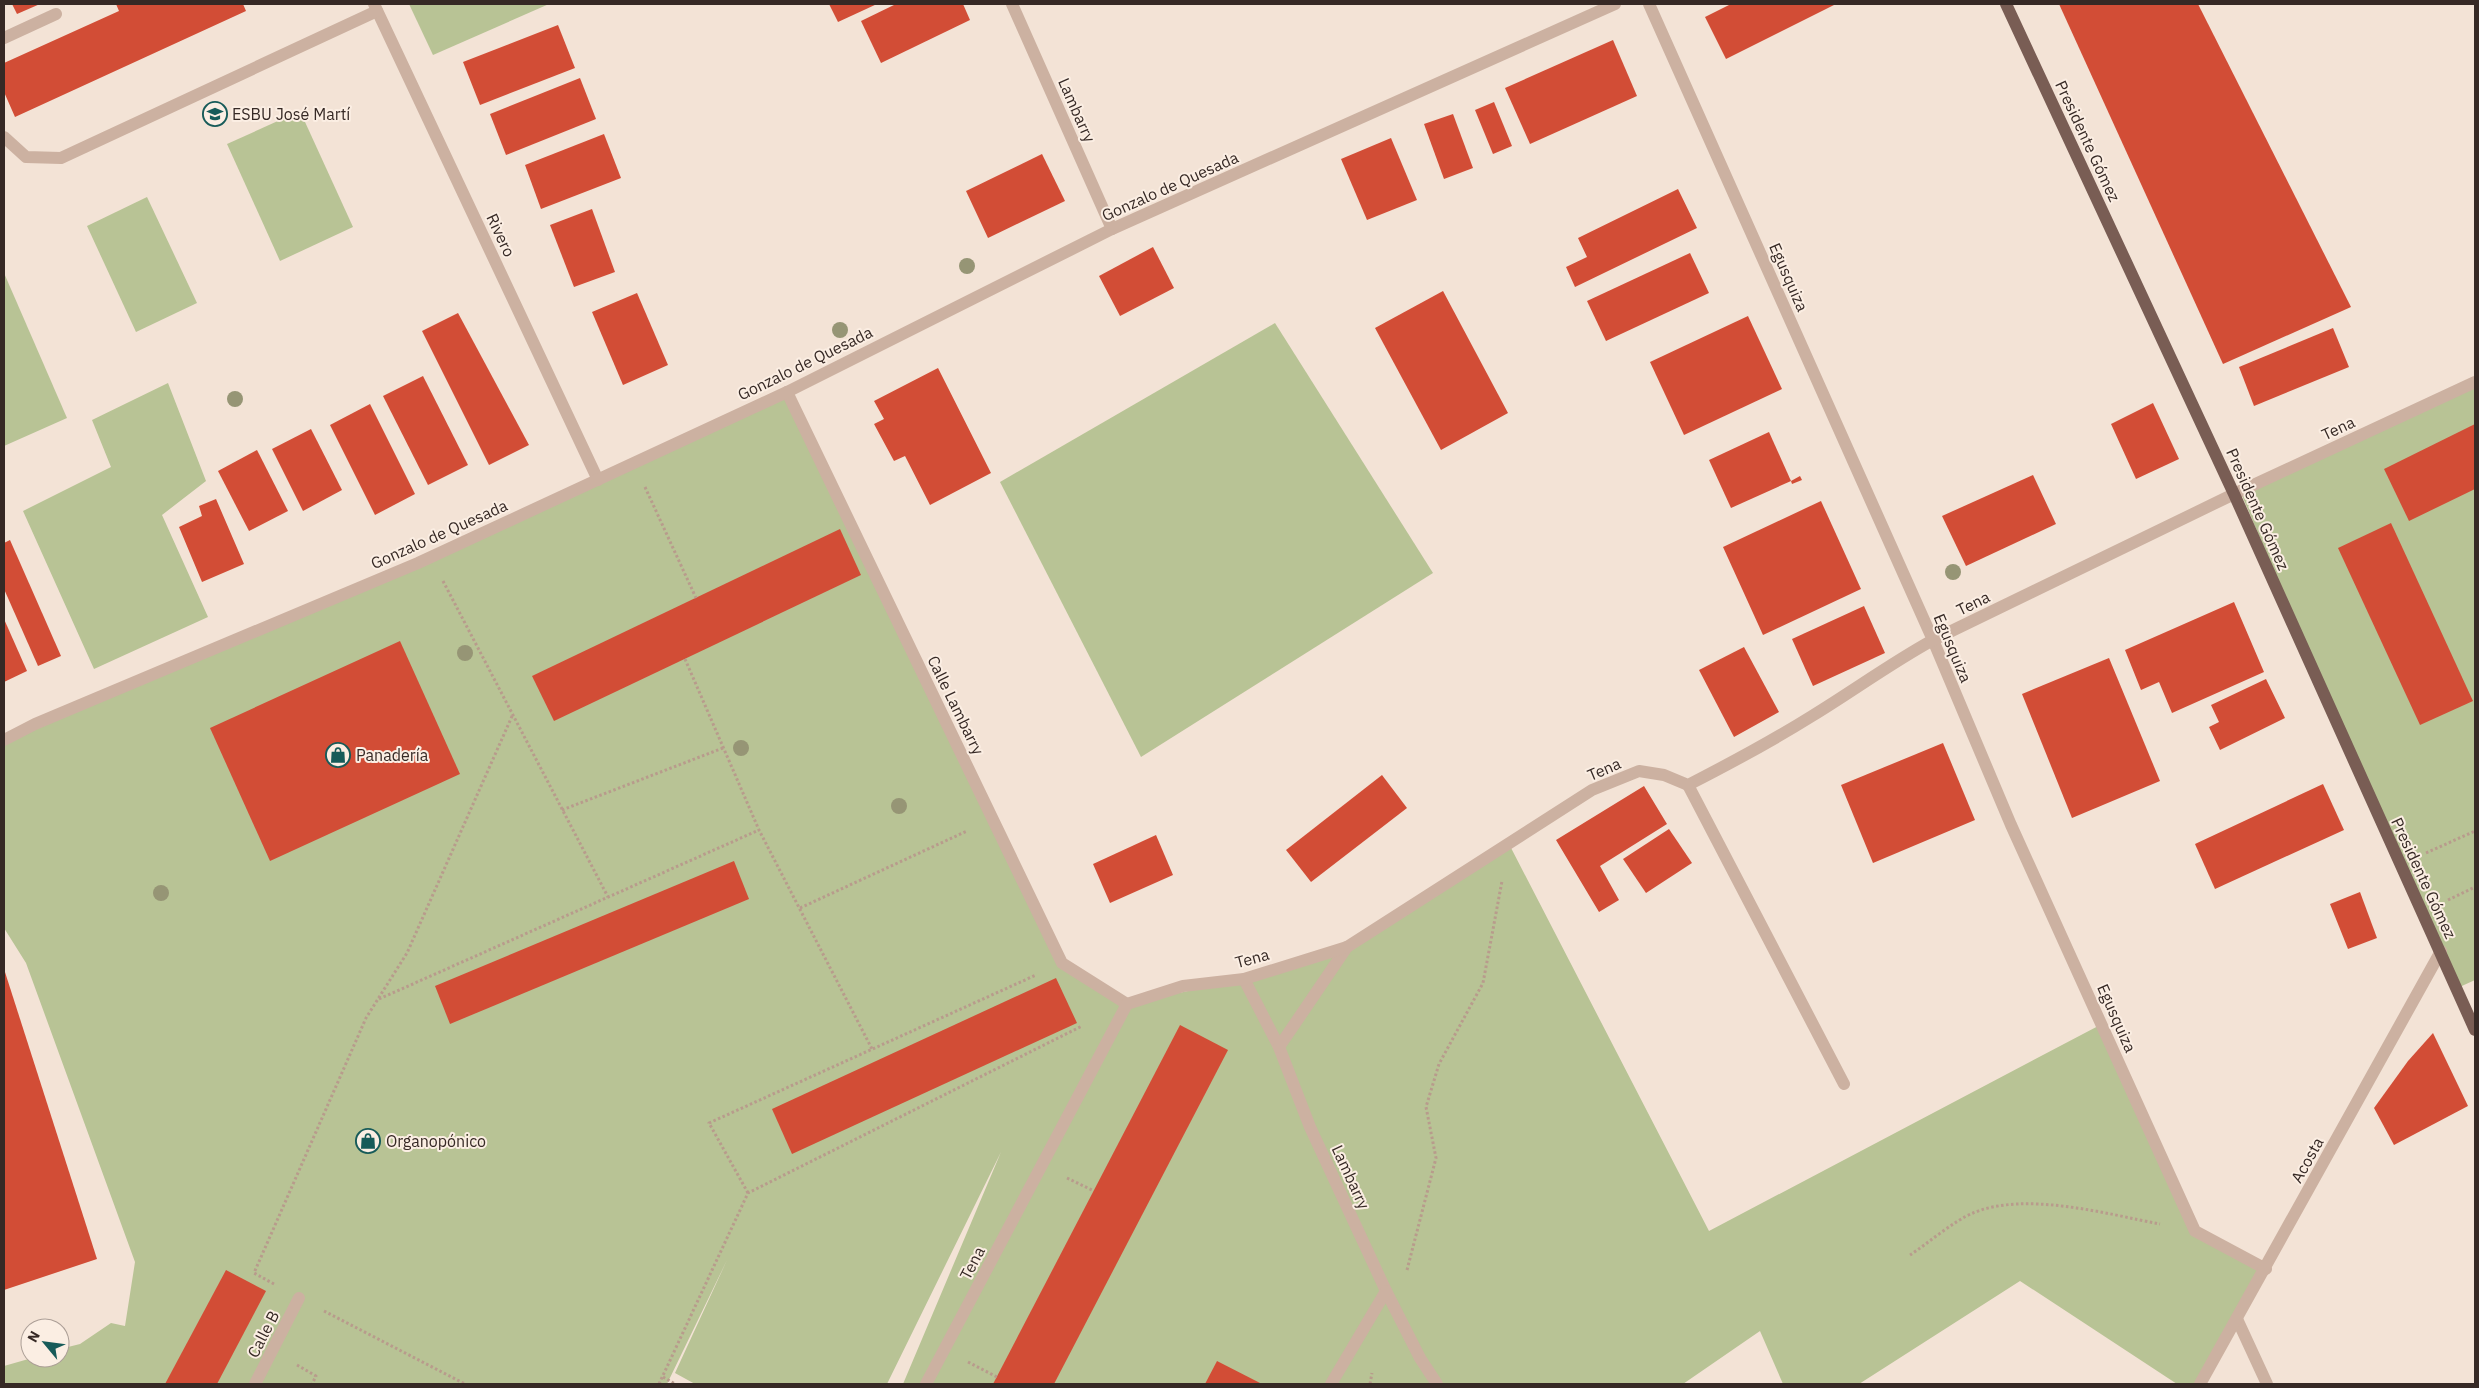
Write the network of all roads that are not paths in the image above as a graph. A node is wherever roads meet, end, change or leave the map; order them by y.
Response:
1 (1012, 4) edge
2 (1615, 4) edge
3 (1649, 4) edge
4 (2006, 4) edge
5 (376, 7) edge
6 (56, 14) dead end
7 (4, 38) edge
8 (4, 137) edge
9 (1112, 229) junction
10 (2475, 382) edge
11 (787, 392) junction
12 (598, 480) junction
13 (2234, 494) junction
14 (1932, 640) junction
15 (4, 740) edge
16 (1688, 785) junction
17 (1347, 947) junction
18 (2441, 951) junction
19 (1244, 979) junction
20 (1127, 1004) junction
21 (2475, 1030) edge
22 (1279, 1047) junction
23 (1844, 1084) dead end
24 (2266, 1269) junction
25 (1386, 1291) junction
26 (300, 1298) road end
27 (2237, 1319) junction
28 (255, 1384) edge
29 (926, 1384) edge
30 (1332, 1384) edge
31 (1437, 1384) edge
32 (2200, 1384) edge
33 (2267, 1384) edge

1 - 9 street, Lambarry
2 - 9 street, Gonzalo de Quesada
3 - 14 street, Egusquiza
4 - 13 main road, Presidente Gómez
5 - 8 street
5 - 12 street, Rivero
6 - 7 street
9 - 11 street, Gonzalo de Quesada
10 - 13 street, Tena
11 - 12 street, Gonzalo de Quesada
11 - 20 street, Calle Lambarry
12 - 15 street, Gonzalo de Quesada
13 - 14 street, Tena
13 - 18 main road, Presidente Gómez
14 - 16 street, Tena
14 - 24 street, Egusquiza
16 - 17 street, Tena
16 - 23 street
17 - 19 street, Tena
17 - 22 street
18 - 21 main road, Presidente Gómez
18 - 24 street, Acosta
19 - 20 street, Tena
19 - 22 street, Lambarry
20 - 29 street, Tena
22 - 25 street, Lambarry
24 - 27 street, Acosta
25 - 30 street
25 - 31 street, Lambarry
26 - 28 street, Calle B
27 - 32 street, Acosta
27 - 33 street

